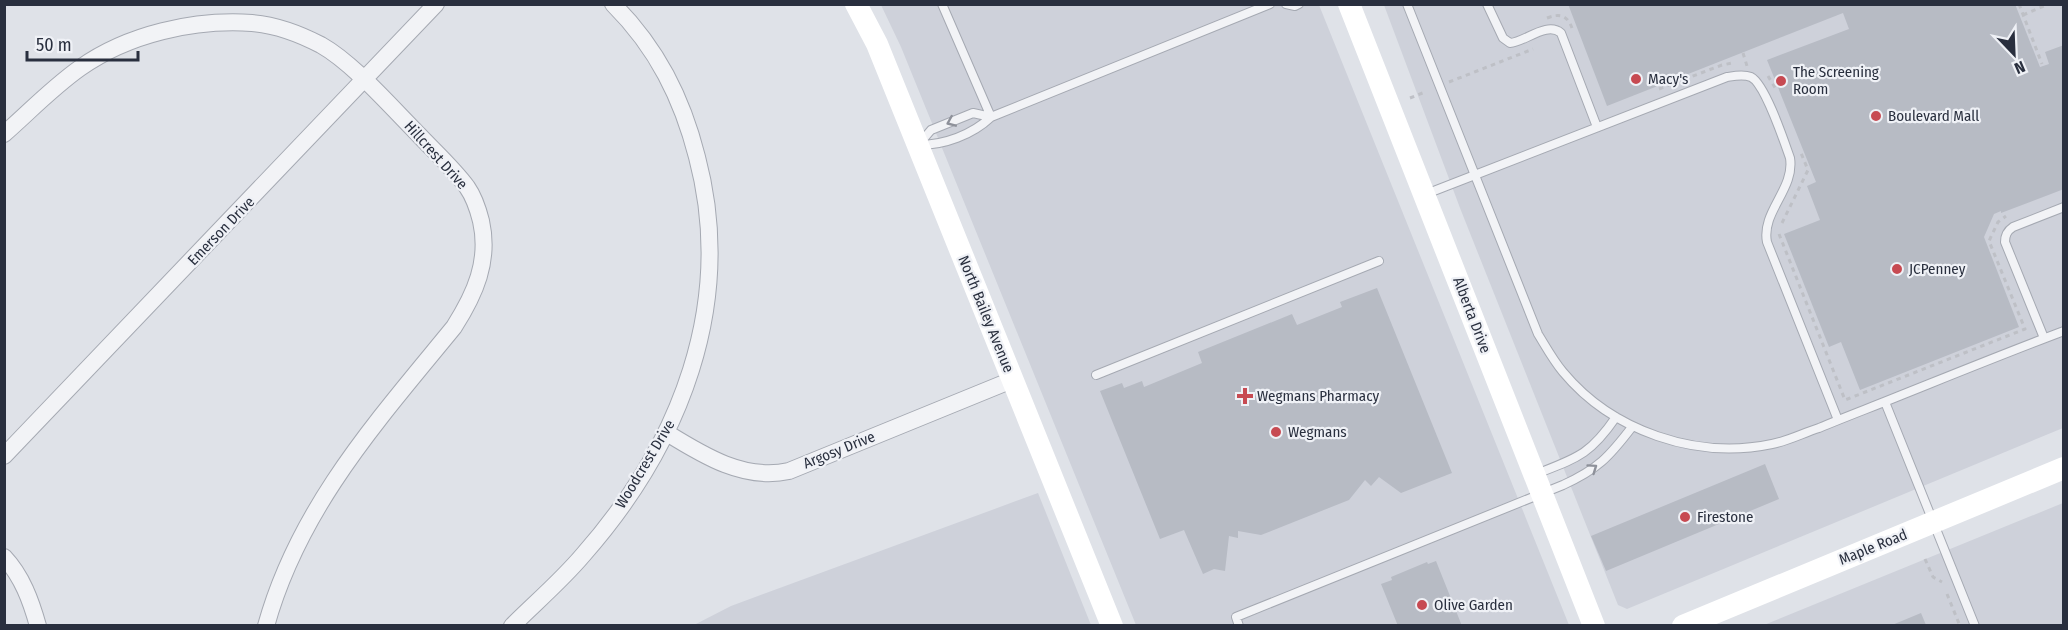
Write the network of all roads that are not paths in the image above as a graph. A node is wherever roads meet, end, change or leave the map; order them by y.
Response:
1 (436, 4) edge
2 (613, 4) edge
3 (856, 4) edge
4 (942, 4) edge
5 (1270, 4) edge
6 (1286, 4) edge
7 (1299, 4) edge
8 (1350, 4) edge
9 (1407, 4) edge
10 (1487, 4) edge
11 (364, 81) junction
12 (991, 117) junction
13 (1598, 127) junction
14 (4, 134) edge
15 (918, 145) junction
16 (1474, 176) junction
17 (1424, 195) junction
18 (2064, 207) edge
19 (1379, 261) dead end
20 (2064, 331) edge
21 (2044, 338) junction
22 (1096, 375) dead end
23 (1012, 380) junction
24 (1885, 402) junction
25 (1616, 417) junction
26 (1838, 420) junction
27 (1632, 427) junction
28 (667, 433) junction
29 (4, 456) edge
30 (2064, 468) edge
31 (1538, 484) junction
32 (1933, 523) junction
33 (4, 557) edge
34 (38, 626) edge
35 (267, 626) edge
36 (512, 626) edge
37 (1112, 626) edge
38 (1239, 626) edge
39 (1594, 626) edge
40 (1683, 626) edge
41 (1975, 626) edge

1 - 11 street, Emerson Drive
2 - 28 street, Woodcrest Drive
3 - 15 street, North Bailey Avenue
4 - 12 lane
5 - 12 lane
6 - 7 lane
8 - 17 street, Alberta Drive
9 - 16 lane
10 - 13 lane
11 - 14 street, Hillcrest Drive
11 - 29 street, Emerson Drive
11 - 35 street, Hillcrest Drive
12 - 15 lane
12 -> 15 lane
13 - 16 lane
13 - 26 lane
15 - 23 street, North Bailey Avenue
16 - 17 lane
16 - 25 lane
17 - 31 street, Alberta Drive
18 - 21 lane
19 - 22 lane
20 - 21 lane
21 - 24 lane
23 - 28 street, Argosy Drive
23 - 37 street, North Bailey Avenue
24 - 26 lane
24 - 32 lane
25 - 27 lane
25 - 31 lane
26 - 27 lane
31 -> 27 lane
28 - 36 street, Woodcrest Drive
30 - 32 street, Maple Road
31 - 38 lane
31 - 39 street, Alberta Drive
32 - 40 street, Maple Road
32 - 41 lane
33 - 34 street

